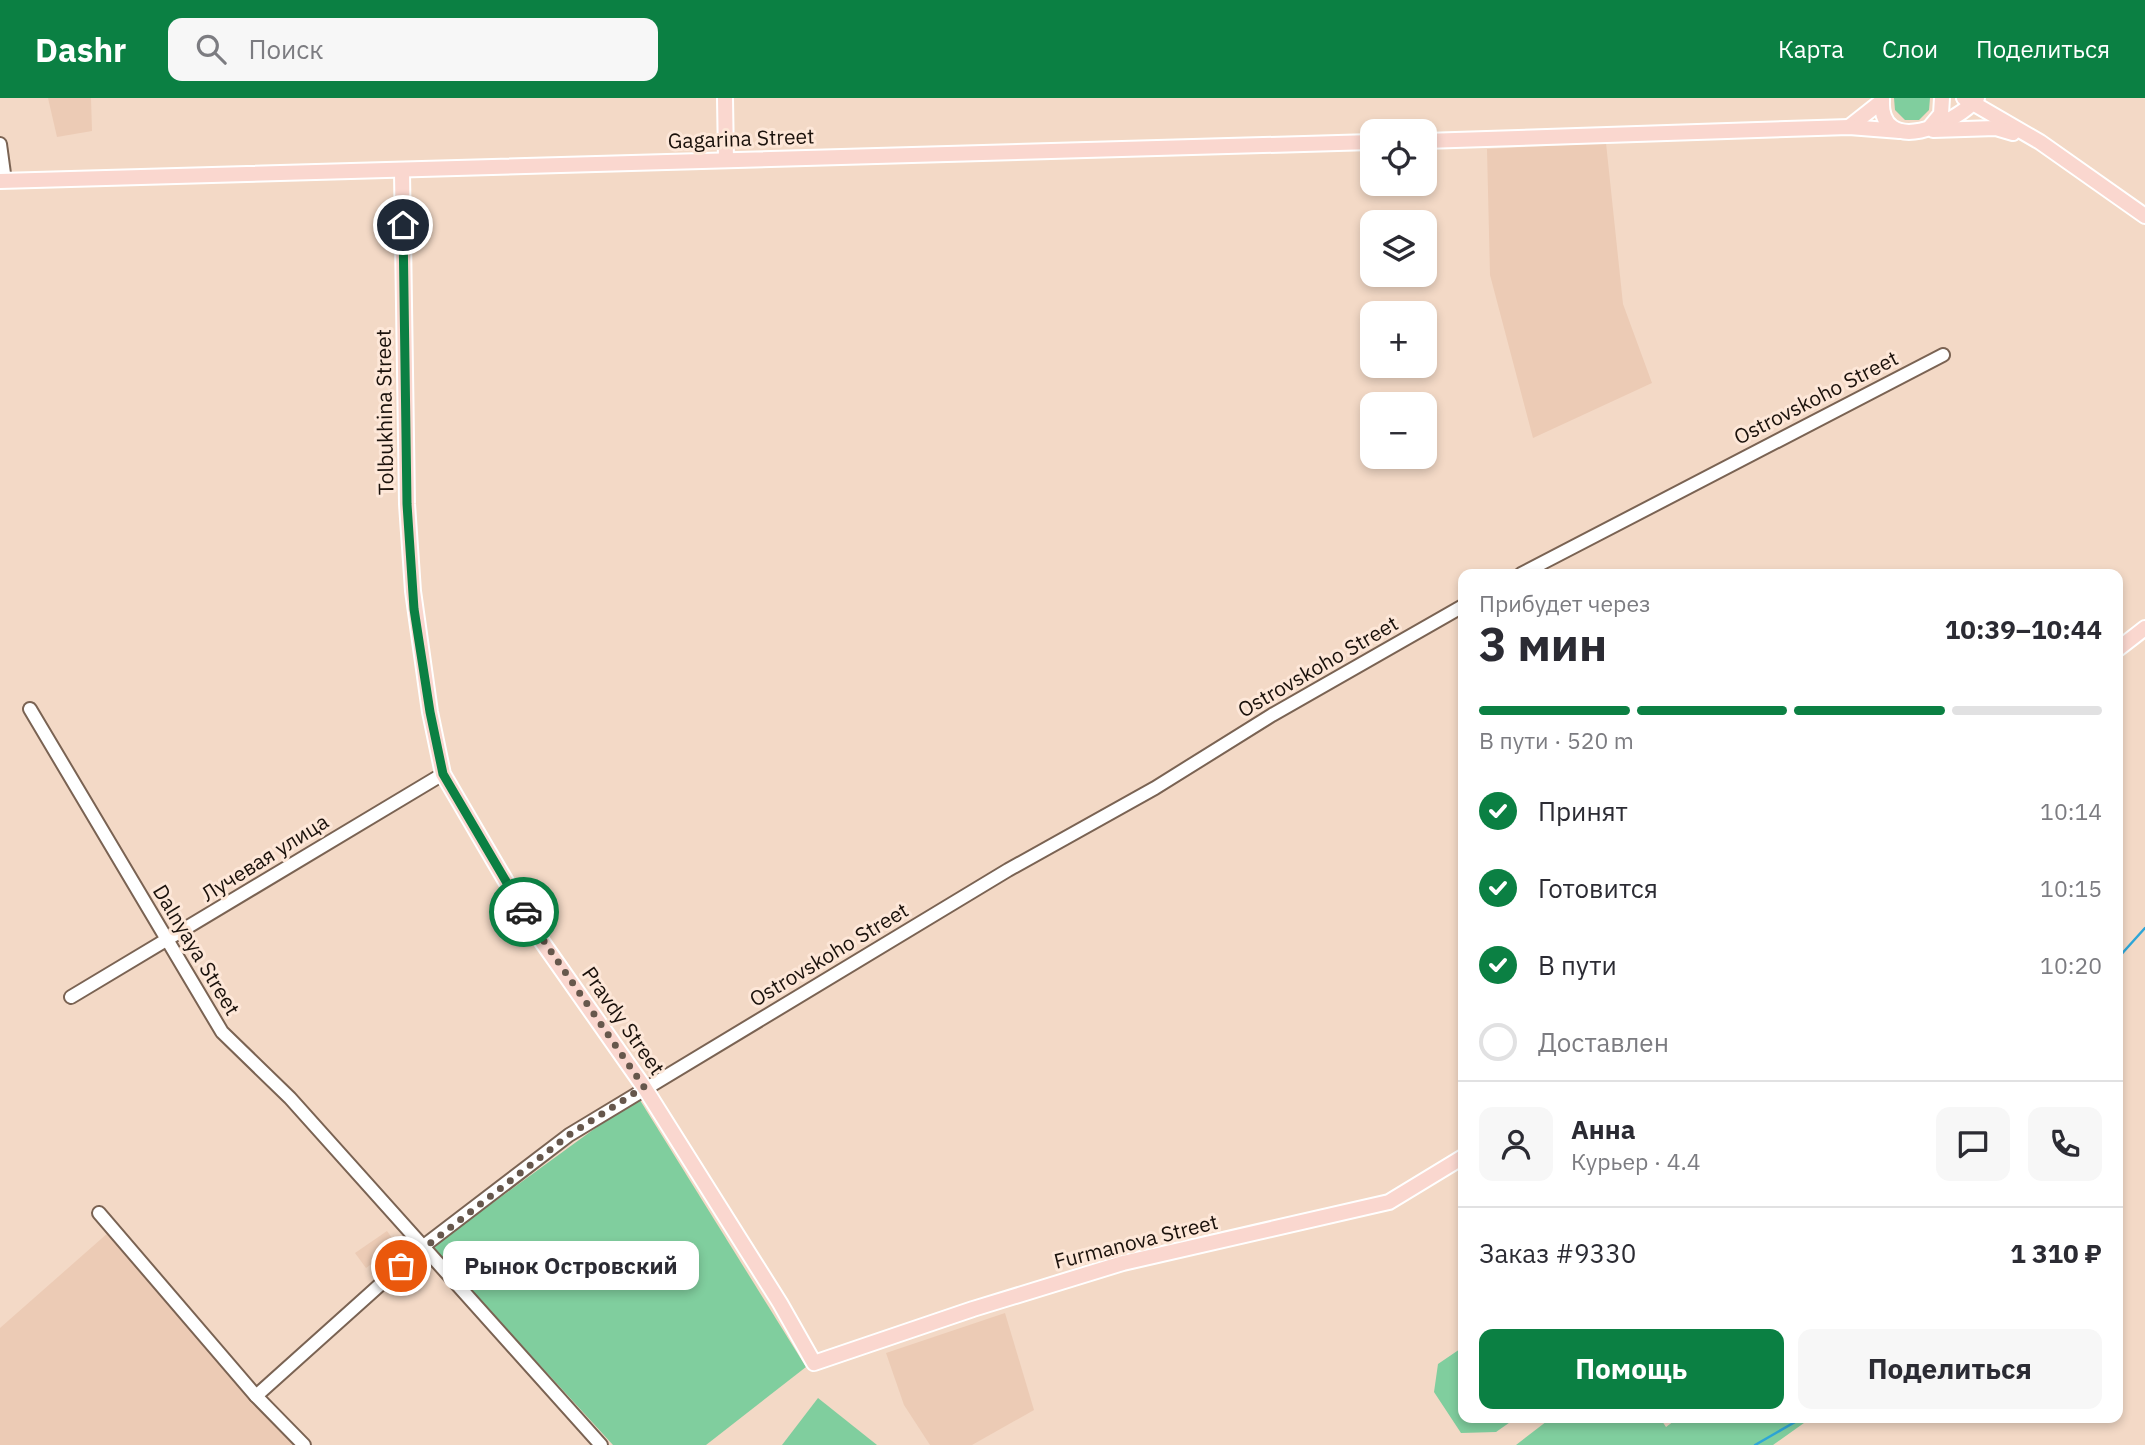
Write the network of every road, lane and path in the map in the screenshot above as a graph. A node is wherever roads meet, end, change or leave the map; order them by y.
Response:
1 (725, 98) edge
2 (1942, 98) edge
3 (1882, 99) edge
4 (1971, 100) edge
5 (1849, 127) junction
6 (1900, 131) junction
7 (1924, 131) junction
8 (1437, 141) edge
9 (1360, 142) edge
10 (2040, 142) junction
11 (0, 144) edge
12 (726, 160) junction
13 (402, 172) junction
14 (2, 181) edge
15 (2145, 216) edge
16 (1943, 355) dead end
17 (1531, 569) edge
18 (1458, 609) edge
19 (2145, 628) edge
20 (2123, 645) edge
21 (30, 709) dead end
22 (443, 774) junction
23 (166, 942) junction
24 (71, 997) dead end
25 (644, 1087) junction
26 (1458, 1160) edge
27 (99, 1213) dead end
28 (421, 1248) junction
29 (814, 1363) joint
30 (256, 1396) junction
31 (304, 1445) edge
32 (601, 1445) edge

1 - 12 main road
2 - 7 main road
3 - 5 main road
3 - 6 main road
4 - 7 main road
4 - 10 main road
5 - 6 main road
5 - 8 main road
6 - 7 main road
7 - 10 main road
9 - 12 main road, Gagarina Street
10 - 15 main road
11 - 14 street
12 - 13 main road, Gagarina Street
13 - 14 main road, Gagarina Street
13 - 22 main road, Tolbukhina Street
16 - 17 street, Ostrovskoho Street
18 - 25 street, Ostrovskoho Street
19 - 20 main road
21 - 23 street, Dalnyaya Street
22 - 23 street, Лучевая улица
22 - 25 main road, Pravdy Street
23 - 24 street, Лучевая улица
23 - 28 street, Dalnyaya Street
25 - 28 street, Ostrovskoho Street
25 - 29 main road, Pravdy Street
26 - 29 main road, Furmanova Street
27 - 30 street
28 - 30 street, Ostrovskoho Street
28 - 32 street, Dalnyaya Street
30 - 31 street

